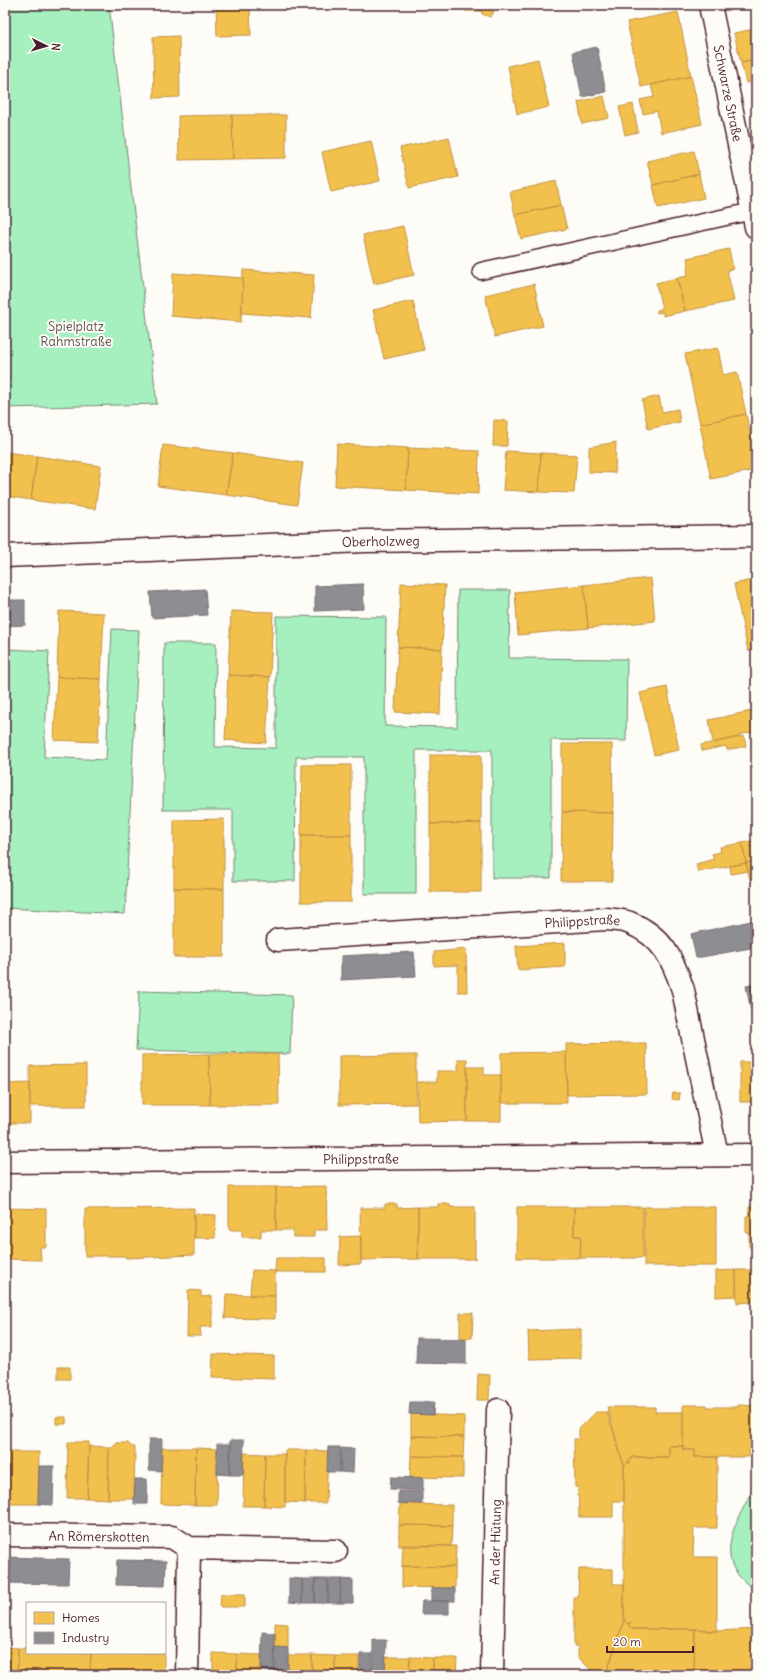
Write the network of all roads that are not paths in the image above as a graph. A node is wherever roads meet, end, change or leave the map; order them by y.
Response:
1 (710, 5) edge
2 (754, 219) edge
3 (481, 271) dead end
4 (756, 536) edge
5 (5, 556) edge
6 (278, 940) dead end
7 (717, 1155) junction
8 (756, 1155) edge
9 (5, 1162) edge
10 (498, 1410) dead end
11 (5, 1535) edge
12 (189, 1548) junction
13 (336, 1551) dead end
14 (187, 1675) edge
15 (492, 1675) edge

1 - 2 street, Schwarze Straße
2 - 3 lane
4 - 5 street, Oberholzweg
6 - 7 street, Philippstraße
7 - 8 street, Philippstraße
7 - 9 street, Philippstraße
10 - 15 street, An der Hütung
11 - 12 street, An Römerskotten
12 - 13 street
12 - 14 street

